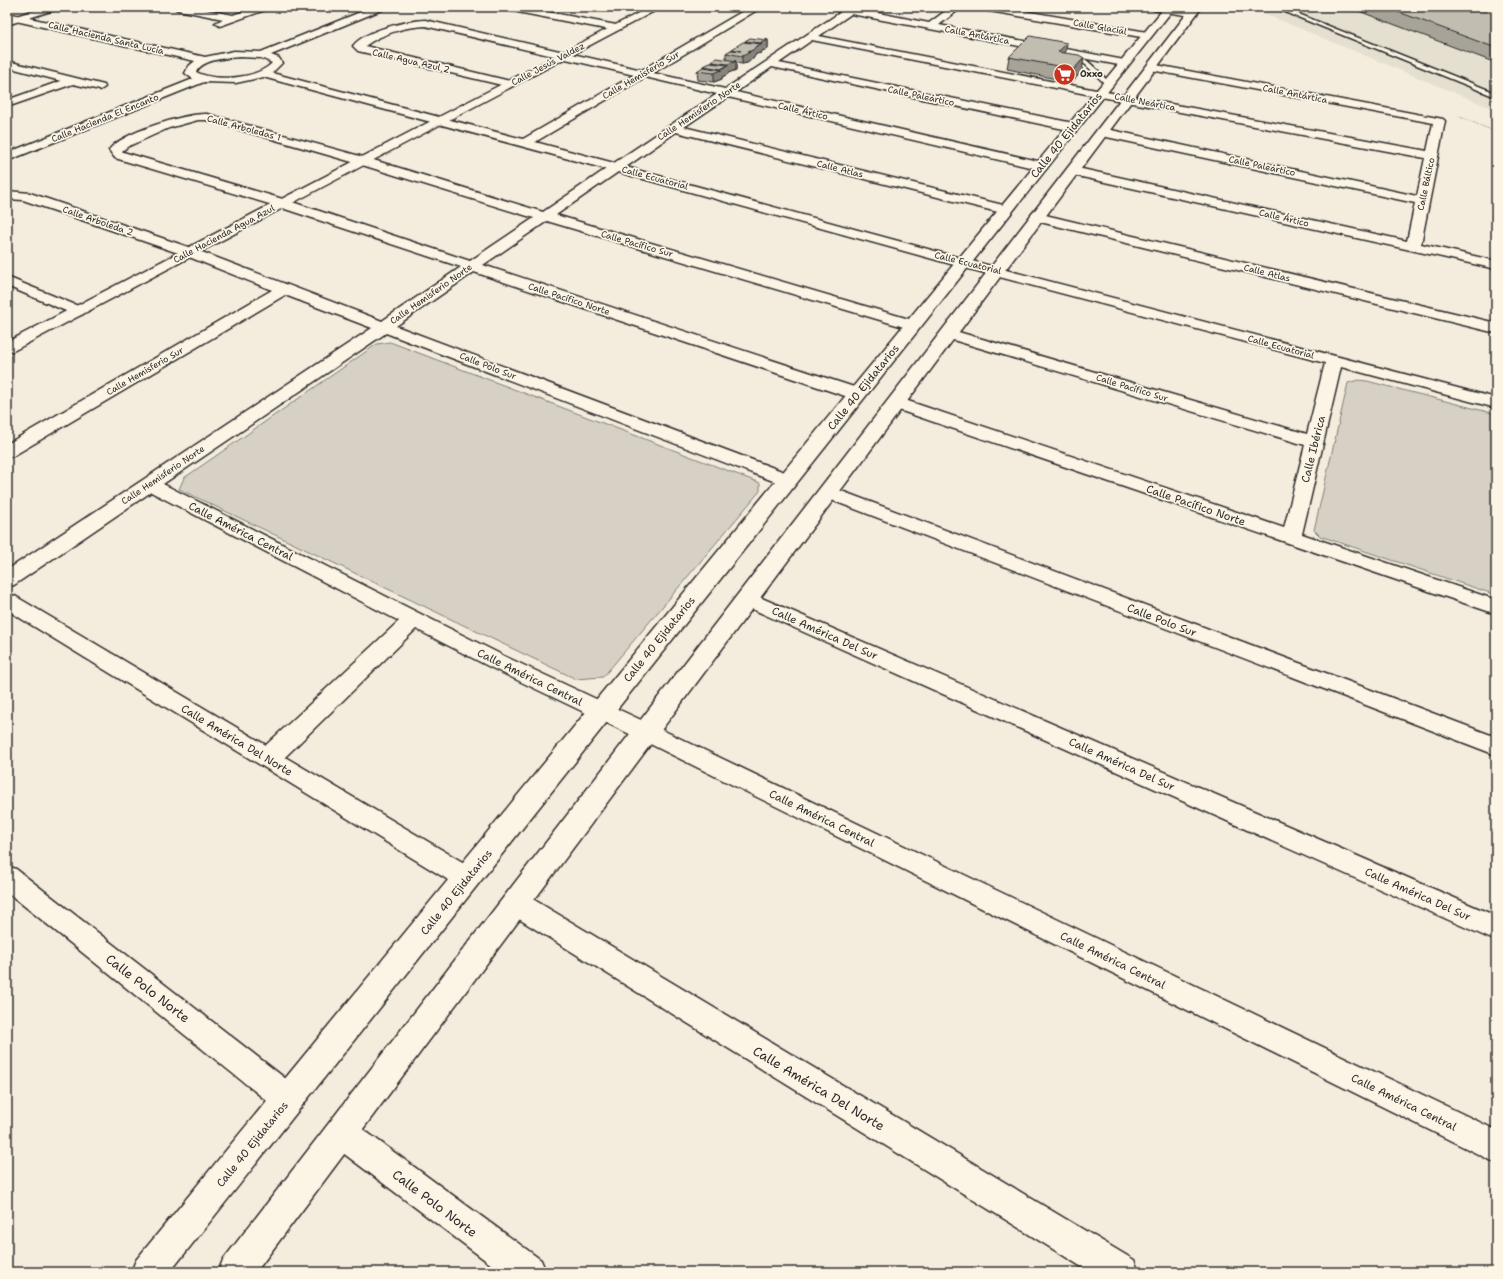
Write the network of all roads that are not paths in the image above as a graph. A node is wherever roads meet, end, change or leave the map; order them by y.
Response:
1 (35, 7) edge
2 (54, 7) edge
3 (178, 7) edge
4 (264, 7) edge
5 (381, 7) edge
6 (507, 7) edge
7 (657, 7) edge
8 (757, 7) edge
9 (829, 7) edge
10 (957, 7) edge
11 (983, 7) edge
12 (1276, 7) edge
13 (1164, 8) edge
14 (852, 9) edge
15 (1194, 10) edge
16 (7, 16) edge
17 (19, 18) junction
18 (233, 18) junction
19 (7, 22) edge
20 (212, 26) dead end
21 (931, 26) junction
22 (616, 28) junction
23 (975, 34) junction
24 (1147, 35) junction
25 (811, 37) junction
26 (965, 44) dead end
27 (954, 53) dead end
28 (1071, 53) junction
29 (262, 55) junction
30 (564, 55) junction
31 (205, 60) junction
32 (943, 62) junction
33 (1124, 63) junction
34 (770, 64) junction
35 (11, 67) edge
36 (1151, 67) junction
37 (262, 74) junction
38 (642, 74) junction
39 (202, 79) junction
40 (73, 80) junction
41 (510, 84) junction
42 (100, 87) dead end
43 (1104, 89) junction
44 (726, 93) junction
45 (1496, 95) edge
46 (1127, 99) junction
47 (7, 104) edge
48 (440, 120) junction
49 (1439, 121) joint
50 (1073, 127) junction
51 (674, 128) junction
52 (1102, 132) junction
53 (525, 143) junction
54 (1432, 156) junction
55 (7, 157) edge
56 (362, 161) junction
57 (1042, 166) junction
58 (615, 167) junction
59 (1073, 171) junction
60 (7, 195) edge
61 (1423, 200) junction
62 (281, 204) junction
63 (1006, 210) junction
64 (543, 216) junction
65 (1037, 217) junction
66 (1413, 247) junction
67 (189, 252) junction
68 (964, 263) junction
69 (471, 266) junction
70 (1496, 266) edge
71 (997, 271) junction
72 (7, 281) edge
73 (284, 289) junction
74 (78, 311) junction
75 (913, 325) junction
76 (384, 327) junction
77 (1496, 328) edge
78 (949, 334) junction
79 (7, 348) edge
80 (1334, 361) junction
81 (857, 394) junction
82 (896, 403) junction
83 (1496, 403) edge
84 (1314, 442) junction
85 (7, 452) edge
86 (788, 480) junction
87 (150, 484) junction
88 (828, 492) junction
89 (1291, 538) junction
90 (7, 580) edge
91 (748, 599) junction
92 (7, 601) edge
93 (1496, 607) edge
94 (412, 620) junction
95 (601, 711) junction
96 (646, 732) junction
97 (1496, 746) edge
98 (268, 758) junction
99 (7, 877) edge
100 (467, 878) junction
101 (516, 903) junction
102 (1496, 929) edge
103 (288, 1099) junction
104 (342, 1134) junction
105 (1496, 1148) edge
106 (148, 1272) edge
107 (235, 1272) edge
108 (528, 1272) edge
109 (1122, 1272) edge

1 - 16 street
2 - 17 street
3 - 18 street
4 - 18 street
5 - 29 street
6 - 22 street
7 - 22 street, Calle Jesús Valdez
8 - 38 street, Calle Hemisferio Sur
9 - 14 street, Calle Antártica
10 - 21 street
11 - 24 street, Calle Glacial
12 - 45 lane
13 - 15 street
13 - 24 street, Calle 40 Ejidatarios
14 - 21 street, Calle Antártica
14 - 25 street, Calle Hemisferio Norte
15 - 36 street
16 - 17 street, Calle Hacienda Santa Lucía
17 - 19 street
17 - 31 street, Calle Hacienda Santa Lucía
18 - 20 street
21 - 23 street, Calle Antártica
22 - 30 street, Calle Jesús Valdez
23 - 26 street
23 - 28 street, Calle Antártica
24 - 33 street, Calle 40 Ejidatarios
25 - 32 street, Calle Neártica
25 - 34 street, Calle Hemisferio Norte
27 - 32 street
28 - 33 street, Calle Antártica
28 - 43 lane
29 - 31 street
29 - 37 street
30 - 38 street, Calle Ártico
30 - 41 street, Calle Jesús Valdez
30 - 41 street, Calle Agua Azul 2
31 - 39 street
32 - 43 street, Calle Neártica
33 - 43 street, Calle 40 Ejidatarios
34 - 44 street, Calle Hemisferio Norte
34 - 50 street, Calle Paleártico
35 - 40 street
36 - 46 street
36 - 49 street, Calle Antártica
37 - 39 street
37 - 48 street
38 - 44 street, Calle Ártico
38 - 53 street, Calle Hemisferio Sur
39 - 55 street, Calle Hacienda El Encanto
40 - 42 street
40 - 47 street
41 - 48 street, Calle Jesús Valdez
43 - 46 street, Calle Neártica
43 - 50 street, Calle 40 Ejidatarios
44 - 51 street, Calle Hemisferio Norte
44 - 57 street, Calle Ártico
46 - 52 street
46 - 54 street, Calle Neártica
48 - 53 street, Calle Ecuatorial
48 - 56 street, Calle Hacienda Agua Azul
49 - 54 street, Calle Báltico
50 - 57 street, Calle 40 Ejidatarios
51 - 58 street, Calle Hemisferio Norte
51 - 63 street, Calle Atlas
52 - 59 street
52 - 61 street, Calle Paleártico
53 - 58 street, Calle Ecuatorial
54 - 61 street, Calle Báltico
56 - 62 street, Calle Hacienda Agua Azul
56 - 62 street, Calle Arboledas 1
56 - 64 street, Calle Pacífico Sur
57 - 63 street, Calle 40 Ejidatarios
58 - 64 street, Calle Hemisferio Norte
58 - 68 street, Calle Ecuatorial
59 - 65 street
59 - 66 street, Calle Ártico
60 - 67 street, Calle Arboleda 2
61 - 66 street, Calle Báltico
62 - 67 street, Calle Hacienda Agua Azul
62 - 69 street, Calle Pacífico Norte
63 - 68 street, Calle 40 Ejidatarios
64 - 69 street, Calle Hemisferio Norte
64 - 75 street, Calle Pacífico Sur
65 - 71 street
65 - 77 street, Calle Atlas
66 - 70 street, Calle Ártico
67 - 73 street, Calle Polo Sur
67 - 74 street, Calle Hacienda Agua Azul
68 - 71 street, Calle Ecuatorial
68 - 75 street, Calle 40 Ejidatarios
69 - 76 street, Calle Hemisferio Norte
69 - 81 street, Calle Pacífico Norte
71 - 78 street
71 - 80 street, Calle Ecuatorial
72 - 74 street
73 - 76 street, Calle Polo Sur
73 - 85 street, Calle Hemisferio Sur
74 - 79 street, Calle Hacienda Agua Azul
75 - 81 street, Calle 40 Ejidatarios
76 - 86 street, Calle Polo Sur
76 - 87 street, Calle Hemisferio Norte
78 - 82 street
78 - 84 street, Calle Pacífico Sur
80 - 83 street, Calle Ecuatorial
80 - 84 street, Calle Ibérica
81 - 86 street, Calle 40 Ejidatarios
82 - 88 street
82 - 89 street, Calle Pacífico Norte
84 - 89 street, Calle Ibérica
86 - 95 street, Calle 40 Ejidatarios
87 - 90 street, Calle Hemisferio Norte
87 - 94 street, Calle América Central
88 - 91 street
88 - 97 street, Calle Polo Sur
89 - 93 street, Calle Pacífico Norte
91 - 96 street
91 - 102 street, Calle América Del Sur
92 - 98 street, Calle América Del Norte
94 - 95 street, Calle América Central
94 - 98 street
95 - 96 street, Calle América Central
95 - 100 street, Calle 40 Ejidatarios
96 - 101 street
96 - 105 street, Calle América Central
98 - 100 street, Calle América Del Norte
99 - 103 street, Calle Polo Norte
100 - 103 street, Calle 40 Ejidatarios
101 - 104 street
101 - 109 street, Calle América Del Norte
103 - 106 street, Calle 40 Ejidatarios
104 - 107 street
104 - 108 street, Calle Polo Norte

